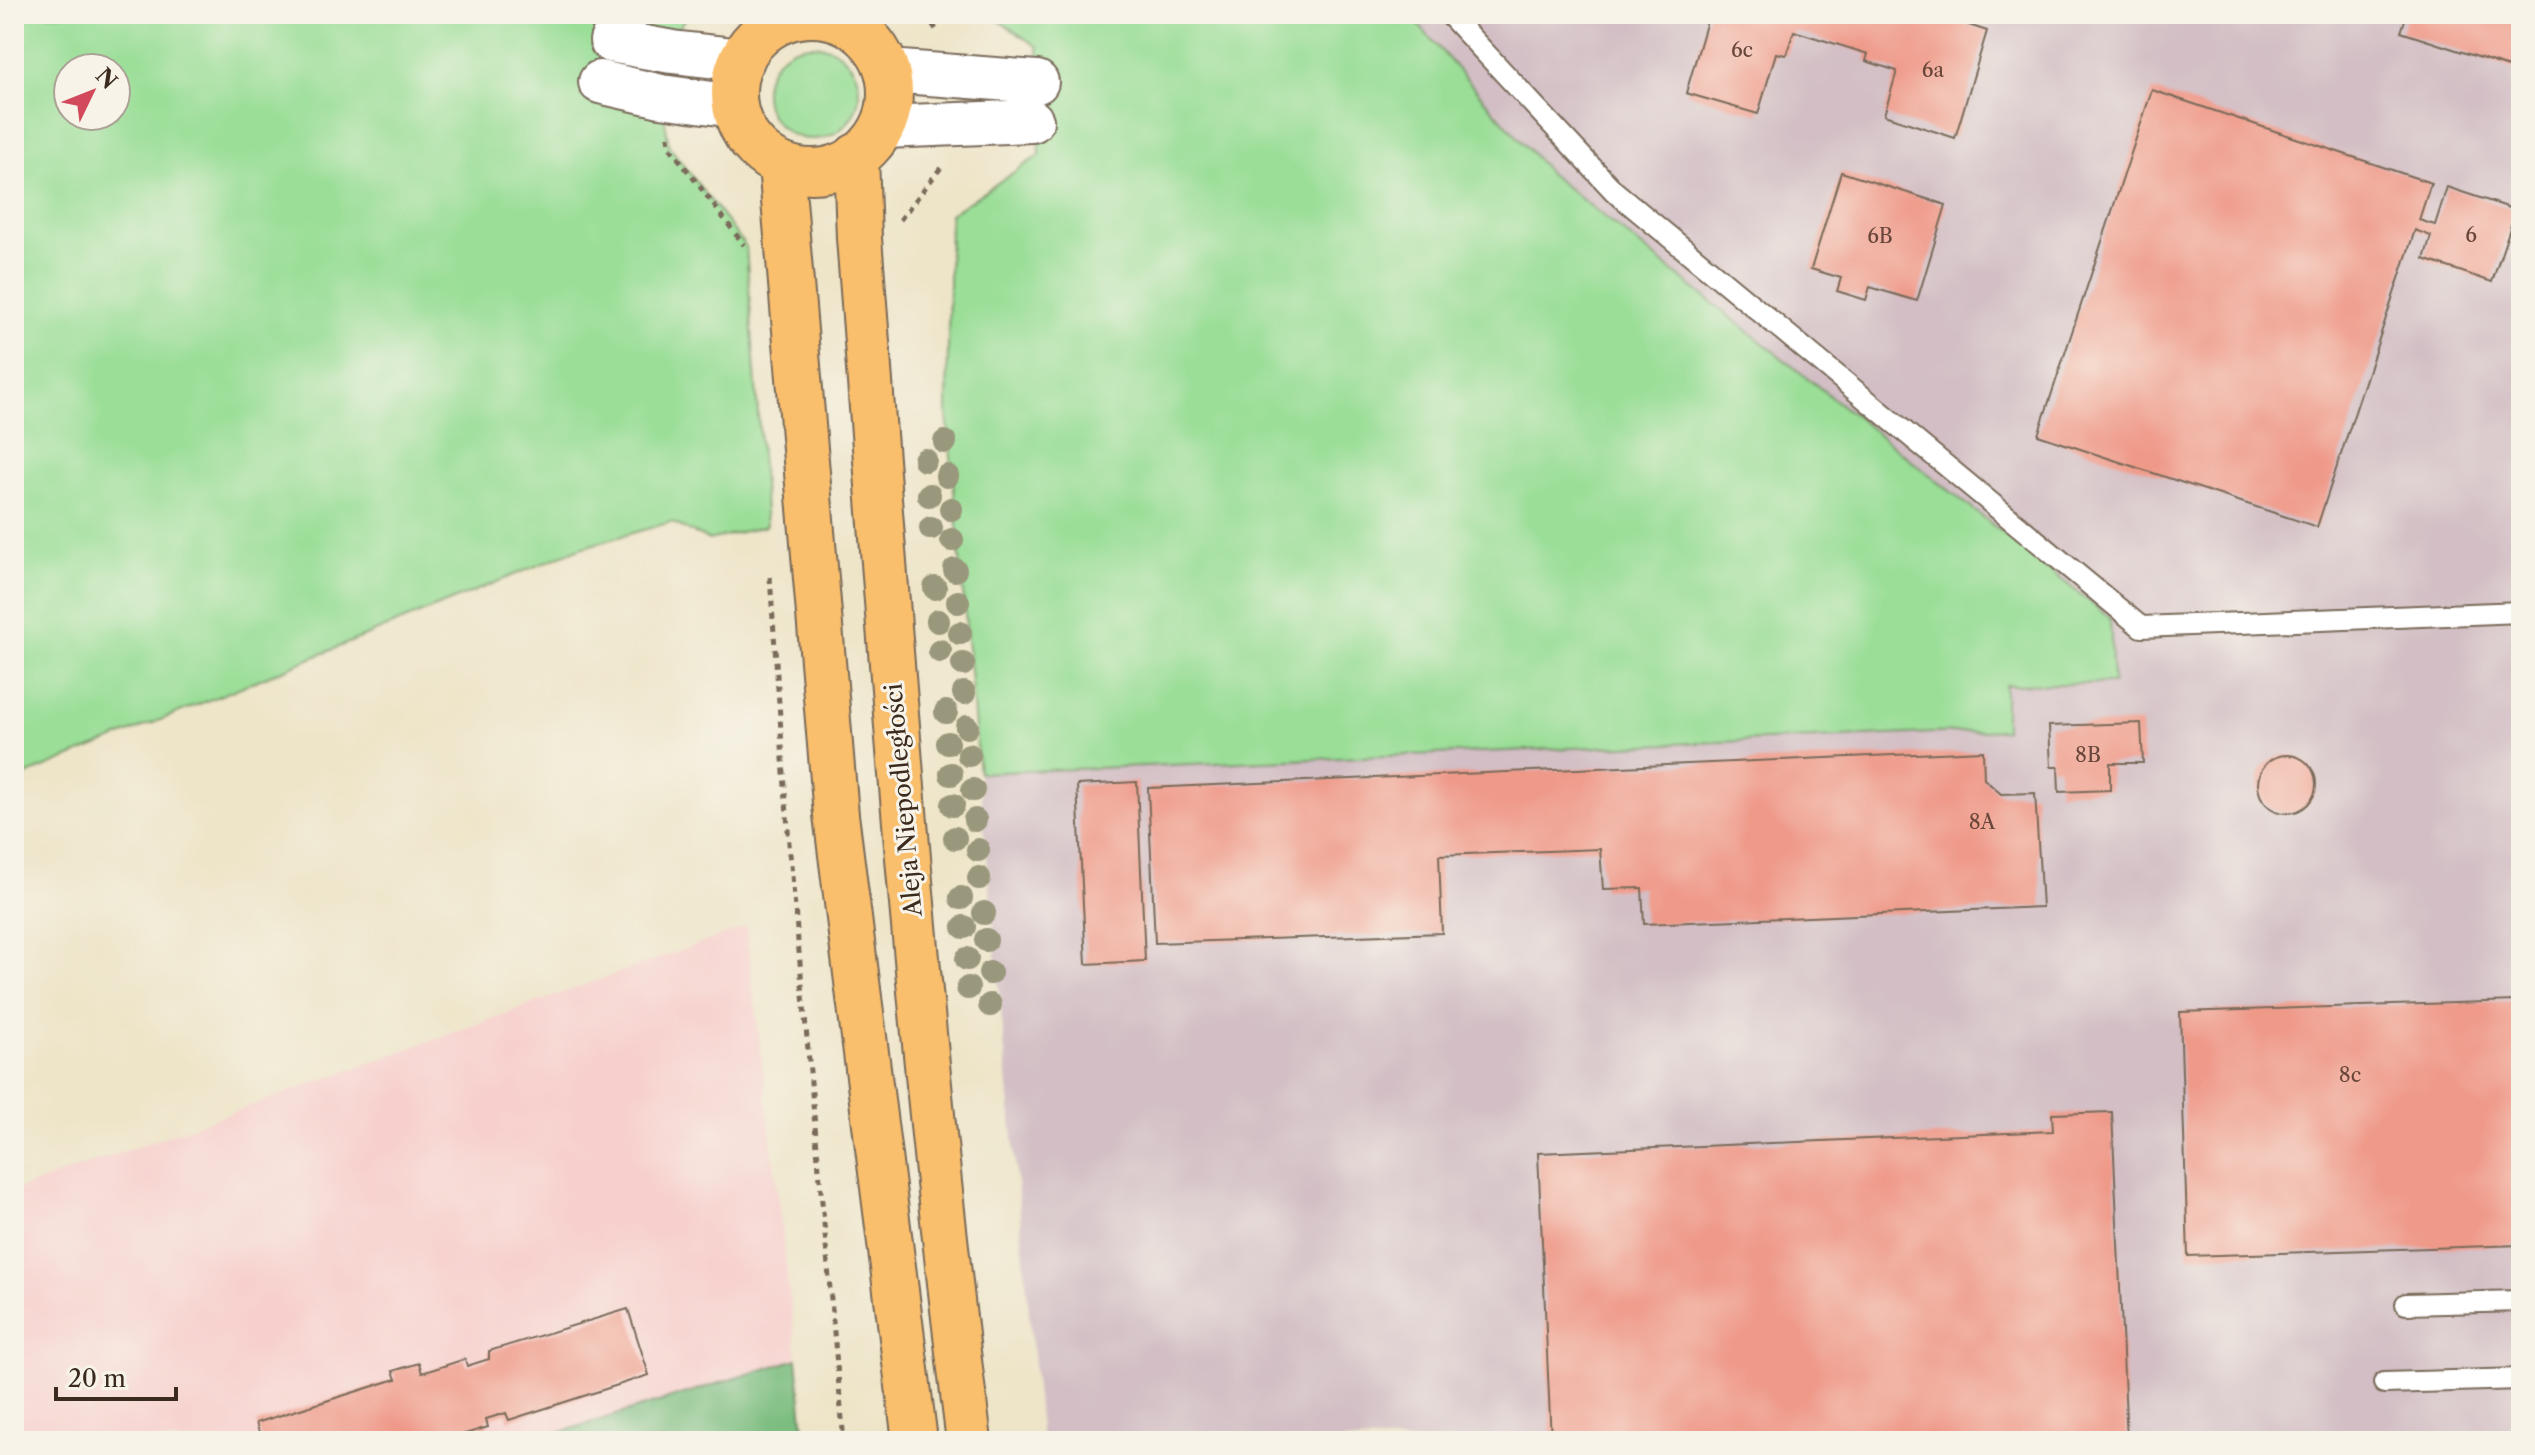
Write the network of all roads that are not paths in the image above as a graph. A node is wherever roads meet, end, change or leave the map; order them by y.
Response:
1 (1449, 14) edge
2 (843, 18) edge
3 (772, 19) edge
4 (611, 41) dead end
5 (743, 60) junction
6 (888, 71) junction
7 (600, 82) dead end
8 (734, 106) junction
9 (870, 142) junction
10 (781, 165) junction
11 (2521, 612) edge
12 (2521, 1301) edge
13 (2406, 1304) dead end
14 (2521, 1379) edge
15 (2384, 1383) dead end
16 (915, 1441) edge
17 (969, 1441) edge

1 - 11 lane
2 - 3 main road
2 - 6 main road
3 - 5 main road
4 - 5 street
5 - 8 main road
6 - 9 main road
6 - 9 street
7 - 8 street
8 - 10 main road
9 - 10 main road
9 - 17 main road, Aleja Niepodległości
10 - 16 main road
12 - 13 lane
14 - 15 lane

